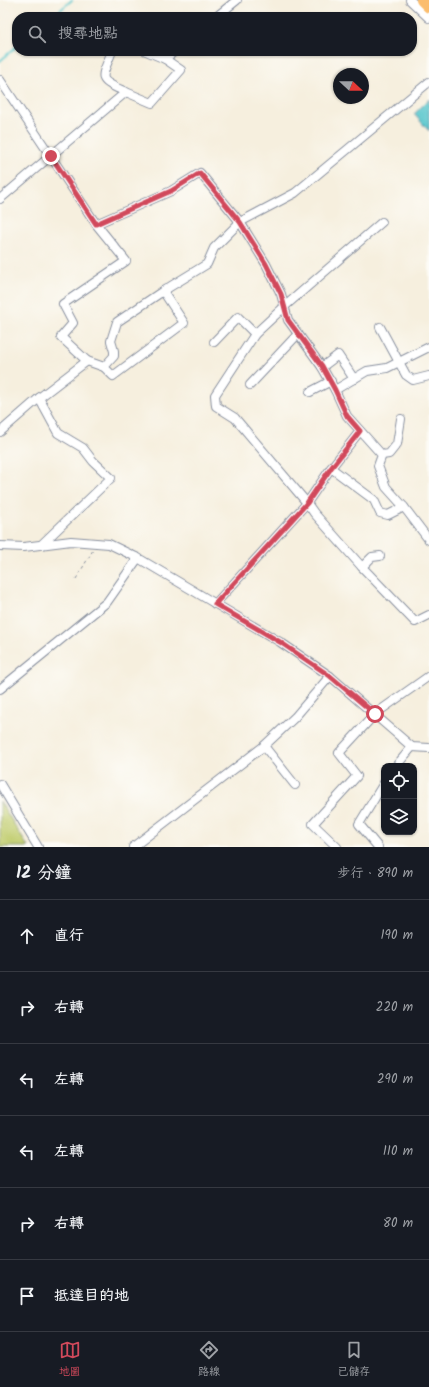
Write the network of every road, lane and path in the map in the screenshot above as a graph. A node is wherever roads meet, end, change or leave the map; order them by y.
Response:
1 (237, 0) edge
2 (410, 0) edge
3 (422, 0) edge
4 (429, 7) edge
5 (222, 12) edge
6 (429, 18) edge
7 (110, 56) edge
8 (158, 56) edge
9 (169, 56) edge
10 (165, 59) junction
11 (0, 80) edge
12 (429, 82) edge
13 (126, 92) junction
14 (51, 156) junction
15 (0, 199) edge
16 (240, 222) junction
17 (382, 222) dead end
18 (96, 224) junction
19 (163, 291) junction
20 (284, 307) junction
21 (380, 327) dead end
22 (255, 334) junction
23 (298, 334) junction
24 (214, 342) dead end
25 (429, 346) edge
26 (87, 361) junction
27 (398, 363) junction
28 (322, 366) junction
29 (104, 367) junction
30 (429, 376) edge
31 (354, 379) junction
32 (331, 381) junction
33 (250, 385) dead end
34 (335, 390) junction
35 (310, 392) dead end
36 (40, 398) junction
37 (401, 419) dead end
38 (360, 431) junction
39 (0, 432) edge
40 (382, 454) junction
41 (331, 468) junction
42 (307, 503) junction
43 (404, 507) junction
44 (429, 540) edge
45 (98, 543) junction
46 (41, 545) junction
47 (0, 546) edge
48 (380, 556) dead end
49 (138, 558) junction
50 (362, 567) junction
51 (76, 579) dead end
52 (215, 604) junction
53 (429, 615) edge
54 (330, 676) junction
55 (429, 676) edge
56 (0, 689) edge
57 (375, 714) junction
58 (264, 746) junction
59 (412, 747) junction
60 (429, 748) edge
61 (399, 763) edge
62 (0, 784) edge
63 (295, 785) dead end
64 (381, 788) edge
65 (38, 847) edge
66 (133, 847) edge
67 (337, 847) edge
68 (378, 847) edge

1 - 5 street
2 - 6 street
3 - 4 highway
7 - 13 street
8 - 10 street
9 - 10 street
10 - 13 street
11 - 14 street
12 - 16 street
13 - 14 street
14 - 15 street
14 - 18 street
16 - 18 street
16 - 19 street
16 - 20 street
17 - 20 street
18 - 26 street
19 - 29 street
19 - 29 street
20 - 22 street
20 - 23 street
21 - 27 street
22 - 24 street
22 - 42 street
23 - 28 street
23 - 33 street
25 - 27 street
26 - 29 street
26 - 36 street
27 - 30 street
27 - 31 street
28 - 31 street
28 - 32 street
31 - 34 street
32 - 34 street
32 - 35 street
34 - 38 street
36 - 39 street
36 - 46 street
37 - 40 street
38 - 40 street
38 - 41 street
40 - 43 street
41 - 42 street
41 - 43 street
42 - 50 street
42 - 52 street
43 - 44 street
45 - 46 street
45 - 49 street
45 - 51 path
46 - 47 street
48 - 50 street
49 - 52 street
49 - 56 street
50 - 53 street
52 - 54 street
54 - 57 street
54 - 58 street
55 - 57 street
57 - 59 street
57 - 67 street
58 - 63 street
58 - 66 street
59 - 60 street
59 - 61 street
62 - 65 street
64 - 68 street

